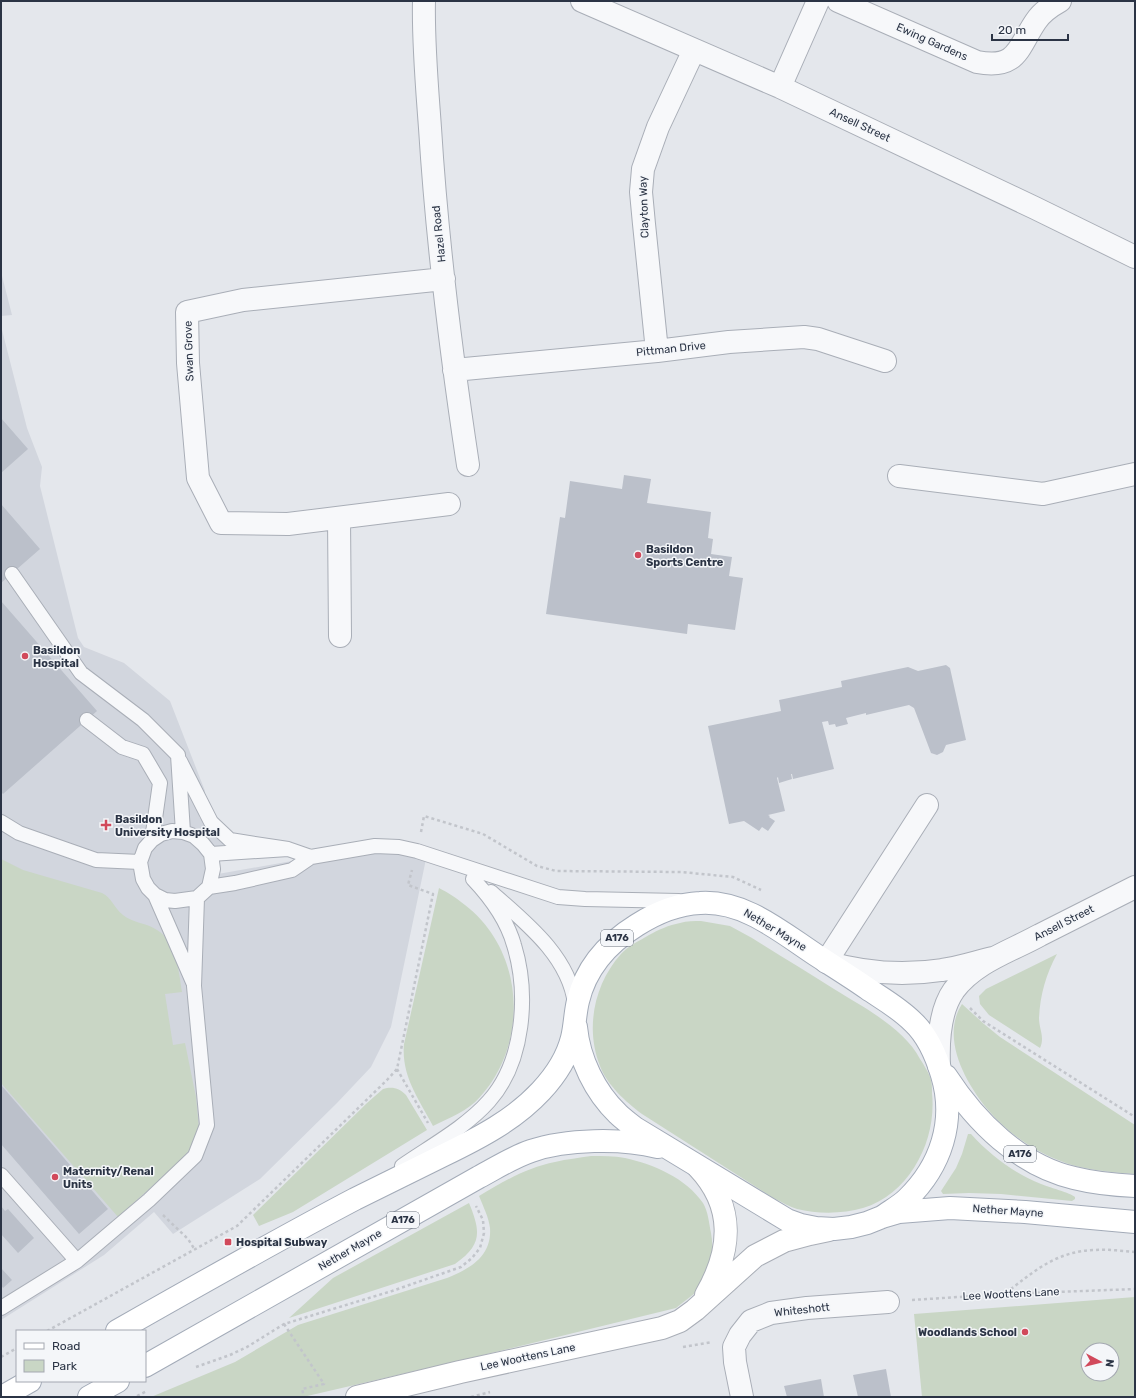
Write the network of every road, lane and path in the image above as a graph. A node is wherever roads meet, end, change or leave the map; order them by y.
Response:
1 (424, 1) edge
2 (582, 1) edge
3 (818, 1) edge
4 (838, 1) edge
5 (1060, 1) edge
6 (694, 50) junction
7 (780, 87) junction
8 (1135, 257) edge
9 (444, 279) junction
10 (657, 351) junction
11 (885, 361) dead end
12 (454, 370) junction
13 (468, 465) dead end
14 (1135, 474) edge
15 (899, 476) dead end
16 (449, 504) dead end
17 (340, 518) junction
18 (12, 574) dead end
19 (340, 636) dead end
20 (87, 720) dead end
21 (178, 755) junction
22 (927, 805) dead end
23 (1, 822) edge
24 (183, 832) junction
25 (152, 840) junction
26 (288, 849) junction
27 (211, 854) junction
28 (312, 857) junction
29 (436, 857) junction
30 (140, 862) junction
31 (473, 879) junction
32 (408, 885) dead end
33 (210, 887) junction
34 (1135, 887) edge
35 (155, 895) junction
36 (197, 898) junction
37 (701, 902) junction
38 (993, 958) junction
39 (826, 962) junction
40 (194, 986) junction
41 (575, 1018) junction
42 (939, 1066) junction
43 (397, 1069) junction
44 (428, 1123) dead end
45 (687, 1160) junction
46 (1, 1175) edge
47 (1135, 1186) edge
48 (357, 1198) junction
49 (476, 1206) dead end
50 (163, 1215) dead end
51 (882, 1217) junction
52 (1135, 1222) edge
53 (834, 1229) junction
54 (195, 1250) junction
55 (1135, 1252) edge
56 (77, 1261) junction
57 (1135, 1289) edge
58 (1005, 1294) junction
59 (888, 1302) joint
60 (1, 1308) edge
61 (695, 1310) junction
62 (284, 1324) junction
63 (49, 1330) edge
64 (120, 1330) edge
65 (16, 1349) edge
66 (1, 1357) edge
67 (146, 1365) edge
68 (192, 1368) dead end
69 (28, 1382) edge
70 (116, 1382) edge
71 (148, 1390) dead end
72 (2, 1397) edge
73 (89, 1397) edge
74 (135, 1397) edge
75 (304, 1397) edge
76 (357, 1397) edge
77 (742, 1397) edge

1 - 9 street, Hazel Road
2 - 6 street, Ansell Street
3 - 7 street
4 - 5 street, Ewing Gardens
6 - 7 street, Ansell Street
6 - 10 street, Clayton Way
7 - 8 street, Ansell Street
9 - 12 street, Hazel Road
9 - 17 street, Swan Grove
10 - 11 street, Pittman Drive
10 - 12 street, Pittman Drive
12 - 13 street, Hazel Road
14 - 15 street
16 - 17 street, Swan Grove
17 - 19 street
18 - 21 lane
20 - 25 lane
21 - 24 lane
21 - 26 lane
22 - 39 street
23 - 30 lane
24 - 25 lane
24 - 27 lane
25 - 30 lane
26 - 27 lane
26 - 28 lane
27 - 33 lane
28 - 29 lane
28 - 33 lane
29 - 31 lane
29 - 37 lane
30 - 35 lane
31 - 41 lane
31 - 48 lane
32 - 43 path
33 - 36 lane
34 - 38 street, Ansell Street
35 - 36 lane
35 - 40 lane
36 - 40 lane
37 - 39 main road, Nether Mayne / A176
37 - 41 main road, Nether Mayne / A176
38 - 39 street
38 - 42 street
39 - 42 main road, Nether Mayne / A176
40 - 56 lane
41 - 45 main road, Nether Mayne / A176
41 - 48 main road, Nether Mayne / A176
42 - 47 main road, Nether Mayne / A176
42 - 51 main road, Nether Mayne / A176
43 - 44 path
43 - 54 path
45 - 53 main road, Nether Mayne / A176
45 - 61 main road, Lee Woottens Lane
45 - 67 main road, Nether Mayne / A176
46 - 56 lane
48 - 64 main road, Nether Mayne / A176
49 - 62 path
50 - 54 path
51 - 52 main road, Nether Mayne / A176
51 - 53 main road, Nether Mayne / A176
53 - 61 main road, Lee Woottens Lane
54 - 63 path
55 - 58 path
56 - 60 lane
57 - 58 path, Lee Woottens Lane
58 - 59 path, Lee Woottens Lane
59 - 77 street, Whiteshott
61 - 76 main road, Lee Woottens Lane
62 - 68 path
62 - 75 path
65 - 66 path
69 - 72 main road
70 - 73 main road
71 - 74 path

